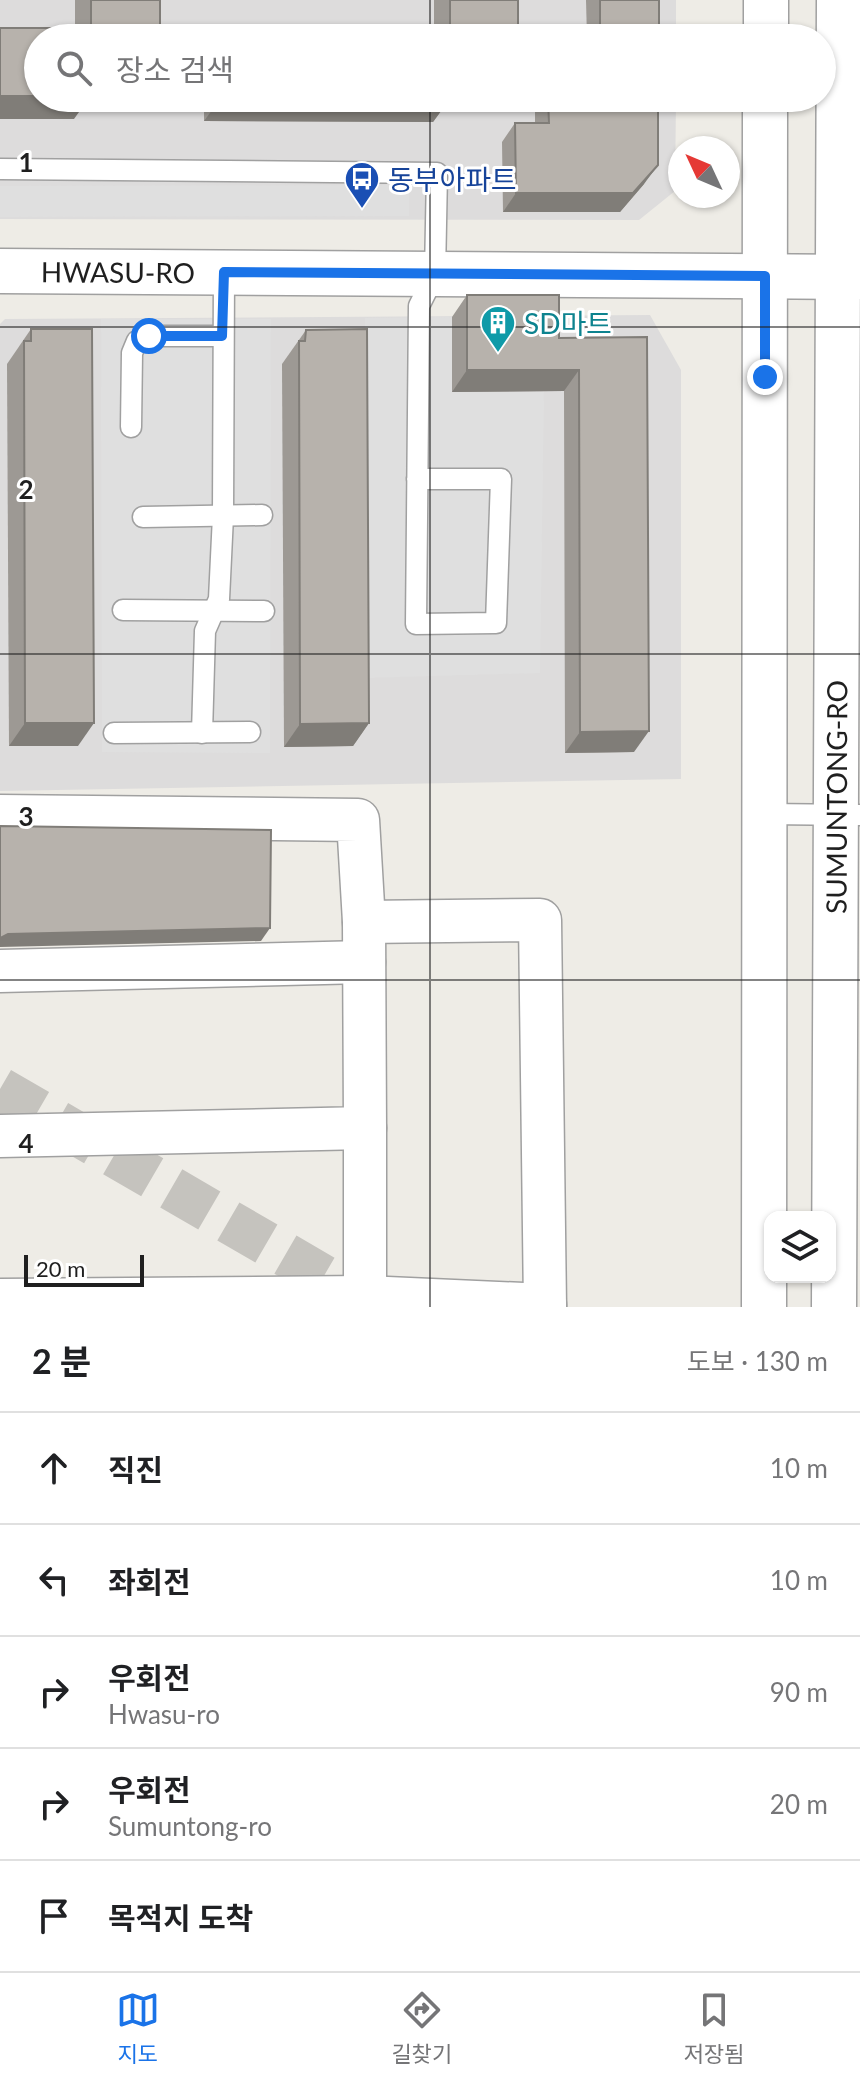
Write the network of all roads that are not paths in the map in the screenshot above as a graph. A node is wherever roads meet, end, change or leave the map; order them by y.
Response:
1 (766, 0) edge
2 (766, 24) edge
3 (846, 24) edge
4 (765, 112) edge
5 (0, 169) edge
6 (0, 271) edge
7 (224, 272) junction
8 (435, 274) junction
9 (765, 276) junction
10 (849, 277) edge
11 (222, 336) junction
12 (131, 427) dead end
13 (417, 479) junction
14 (262, 515) dead end
15 (223, 516) junction
16 (143, 517) dead end
17 (123, 610) dead end
18 (264, 611) dead end
19 (213, 612) junction
20 (250, 732) dead end
21 (114, 733) dead end
22 (202, 733) junction
23 (765, 814) junction
24 (848, 815) edge
25 (0, 816) edge
26 (364, 942) junction
27 (0, 971) edge
28 (365, 1128) junction
29 (0, 1136) edge
30 (0, 1300) edge
31 (365, 1302) edge
32 (545, 1306) edge
33 (764, 1307) edge
34 (834, 1307) edge

1 - 2 street
3 - 10 street, SUMUNTONG-RO
4 - 9 street
5 - 8 lane
6 - 7 street, HWASU-RO
7 - 8 street, HWASU-RO
7 - 11 lane
8 - 9 street, HWASU-RO
8 - 13 lane
9 - 10 street, HWASU-RO
9 - 23 street
10 - 24 street, SUMUNTONG-RO
11 - 12 lane
11 - 15 lane
13 - 13 lane
14 - 15 lane
15 - 16 lane
15 - 19 lane
17 - 19 lane
18 - 19 lane
19 - 22 lane
20 - 22 lane
21 - 22 lane
23 - 24 lane
23 - 33 street
24 - 34 street, SUMUNTONG-RO
25 - 26 street
26 - 27 street
26 - 28 street
26 - 32 street
28 - 29 street
28 - 31 street
30 - 31 street
31 - 32 street

